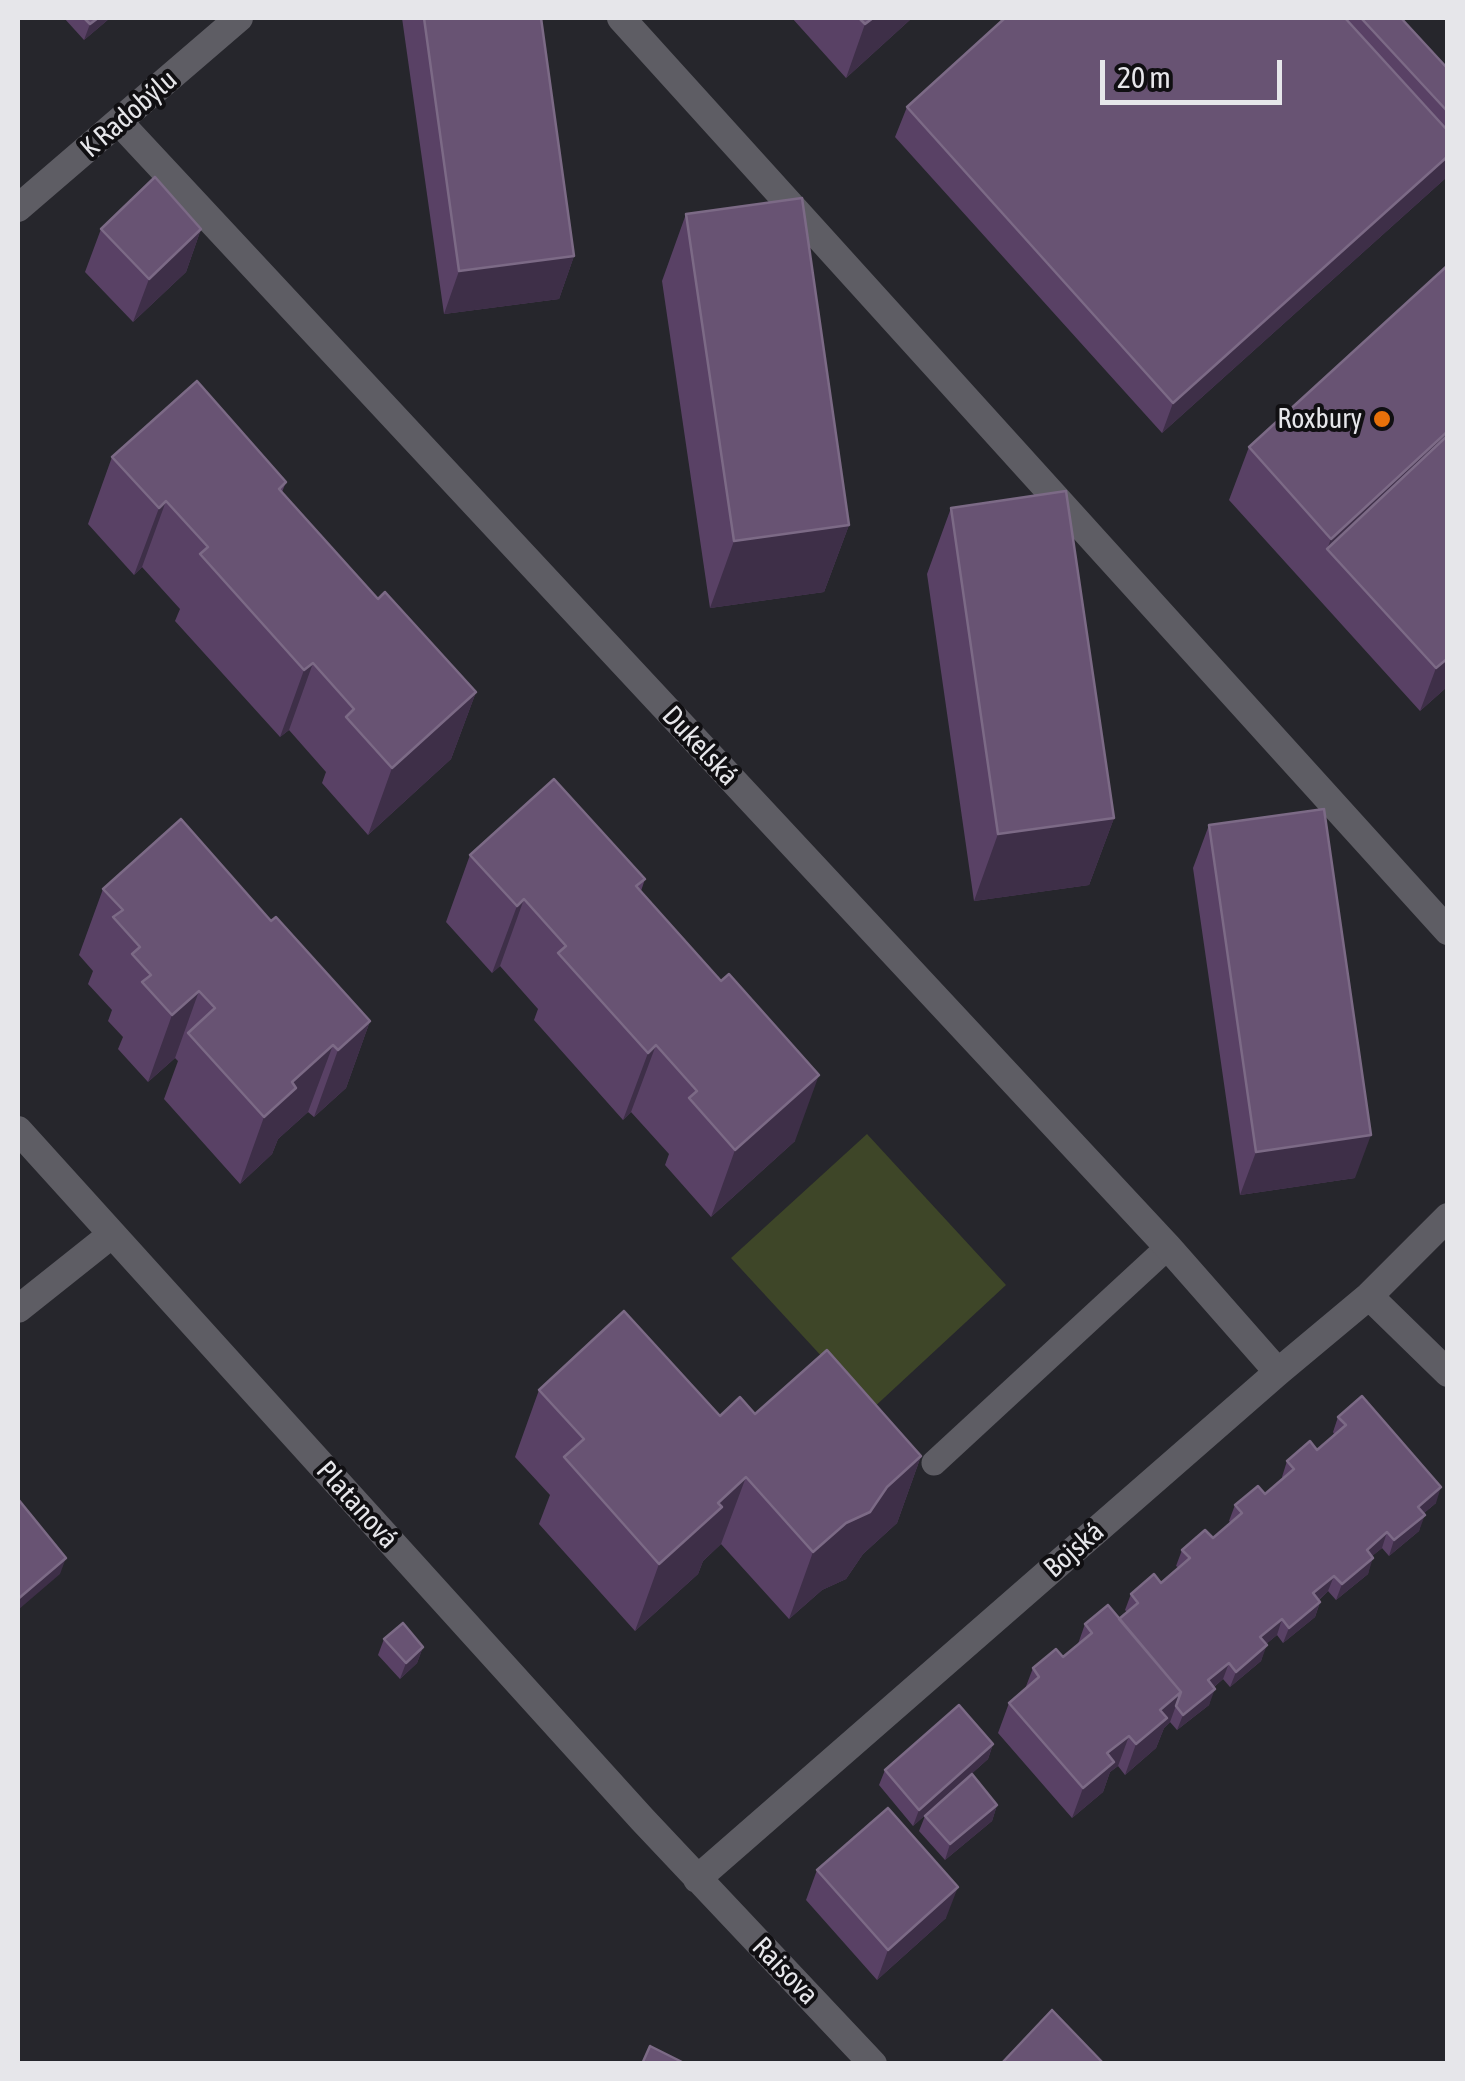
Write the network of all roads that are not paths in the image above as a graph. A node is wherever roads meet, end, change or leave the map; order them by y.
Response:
1 (240, 18) edge
2 (621, 18) edge
3 (120, 124) junction
4 (18, 208) edge
5 (1448, 931) edge
6 (18, 1130) edge
7 (1448, 1217) edge
8 (111, 1236) junction
9 (1168, 1247) junction
10 (1370, 1296) junction
11 (18, 1309) edge
12 (1278, 1372) junction
13 (1448, 1373) edge
14 (934, 1463) dead end
15 (697, 1878) junction
16 (873, 2064) edge

1 - 3 street, K Radobýlu
2 - 5 street
3 - 4 street, K Radobýlu
3 - 9 street, Dukelská
6 - 8 street, Platanová
7 - 10 street, Bojská
8 - 11 street
8 - 15 street, Platanová
9 - 12 street, Dukelská
9 - 14 lane
10 - 12 street, Bojská
10 - 13 street
12 - 15 street, Bojská
15 - 16 street, Raisova

